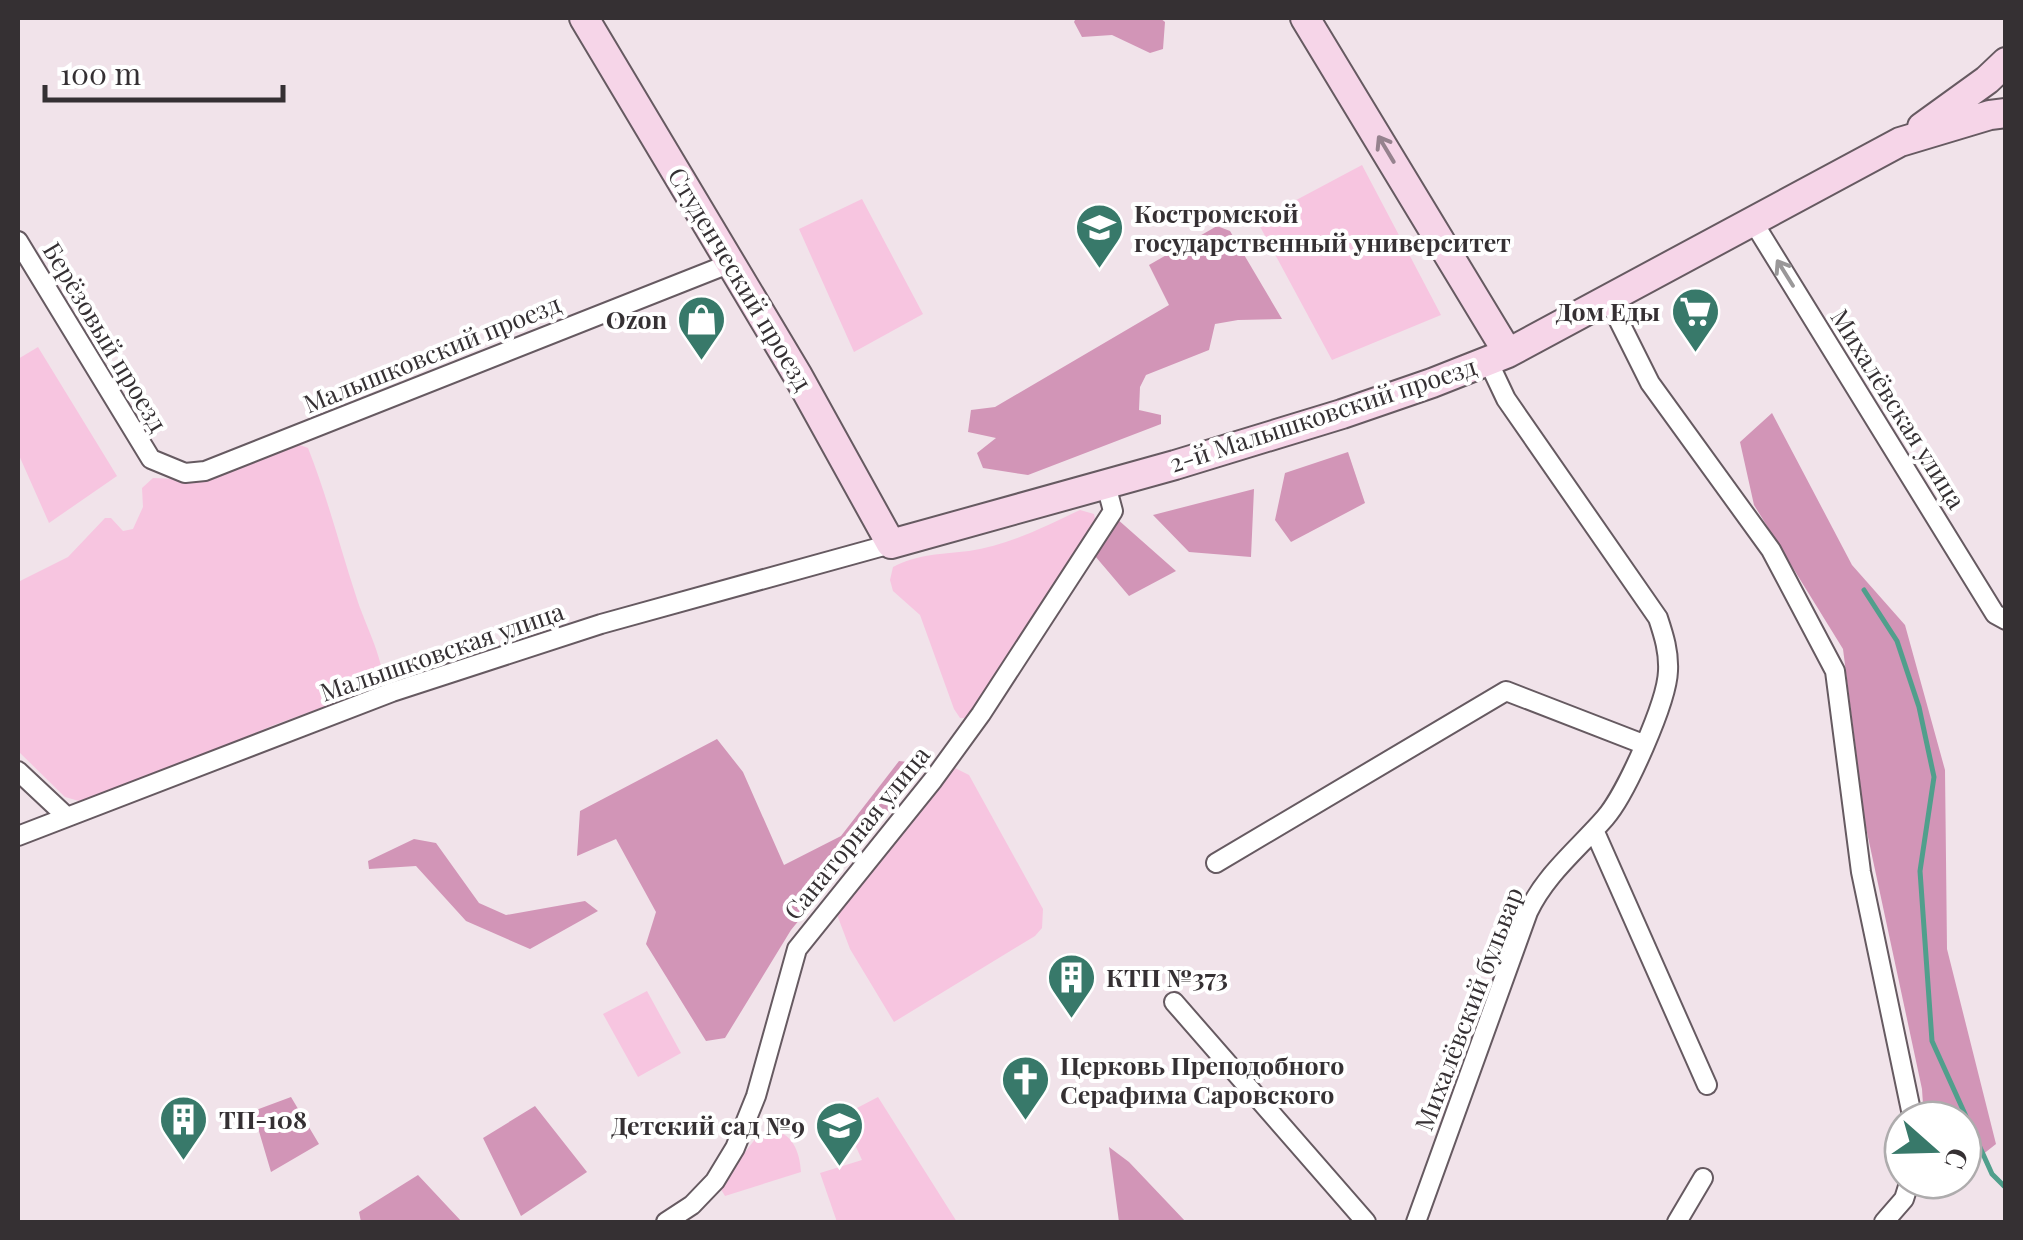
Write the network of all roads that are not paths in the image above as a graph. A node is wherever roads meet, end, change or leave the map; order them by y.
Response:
1 (584, 18) edge
2 (1305, 18) edge
3 (2006, 62) edge
4 (2006, 113) edge
5 (1900, 142) junction
6 (1752, 220) junction
7 (18, 241) edge
8 (731, 263) junction
9 (1607, 297) junction
10 (1498, 357) junction
11 (150, 460) joint
12 (1106, 485) junction
13 (891, 544) junction
14 (2006, 620) edge
15 (1643, 744) junction
16 (18, 771) edge
17 (66, 816) junction
18 (1594, 830) junction
19 (18, 836) edge
20 (1216, 863) dead end
21 (1174, 1002) dead end
22 (1708, 1086) dead end
23 (1908, 1100) edge
24 (1702, 1178) dead end
25 (1903, 1200) edge
26 (666, 1222) edge
27 (1366, 1222) edge
28 (1416, 1222) edge
29 (1677, 1222) edge
30 (1884, 1222) edge

1 - 8 street, Студенческий проезд
10 -> 2 street
3 - 5 street
4 - 5 street, 2-й Малышковский проезд
5 - 6 street, 2-й Малышковский проезд
6 - 9 street, 2-й Малышковский проезд
14 -> 6 street, Михалёвская улица
7 - 11 street, Берёзовый проезд
8 - 11 street, Малышковский проезд
8 - 13 street, Студенческий проезд
9 - 10 street, 2-й Малышковский проезд
9 - 23 street
10 - 12 street, 2-й Малышковский проезд
10 - 15 street, Михалёвский бульвар
12 - 13 street, 2-й Малышковский проезд
12 - 26 street, Санаторная улица
13 - 17 street, Малышковская улица
15 - 18 street, Михалёвский бульвар
15 - 20 street
16 - 17 street
17 - 19 street, Малышковская улица
18 - 22 street
18 - 28 street, Михалёвский бульвар
21 - 27 street
24 - 29 street
25 - 30 street

